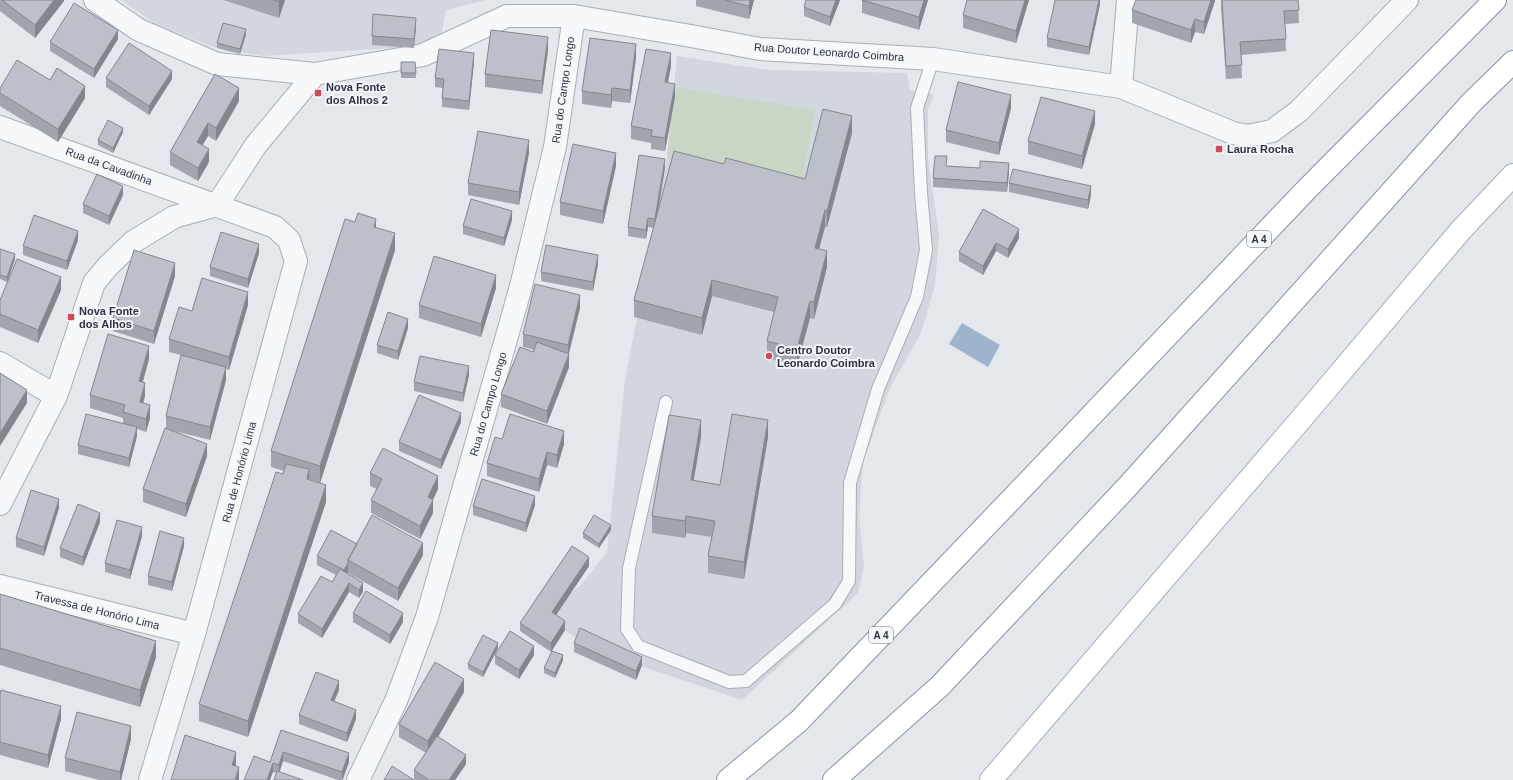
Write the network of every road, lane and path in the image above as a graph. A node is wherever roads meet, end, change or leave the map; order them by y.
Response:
1 (95, 0) edge
2 (1128, 0) edge
3 (1407, 0) edge
4 (1495, 0) edge
5 (574, 16) junction
6 (933, 59) junction
7 (1513, 62) edge
8 (315, 74) junction
9 (1121, 87) junction
10 (0, 127) edge
11 (1513, 175) edge
12 (217, 205) junction
13 (0, 363) edge
14 (56, 396) junction
15 (666, 402) dead end
16 (0, 504) edge
17 (0, 586) edge
18 (194, 634) junction
19 (150, 780) edge
20 (358, 780) edge
21 (728, 780) edge
22 (834, 780) edge
23 (991, 780) edge

1 - 8 street, Rua Doutor Leonardo Coimbra
2 - 9 street
3 - 9 street, Rua Doutor Leonardo Coimbra
4 - 21 main road, A 4
5 - 6 street, Rua Doutor Leonardo Coimbra
5 - 8 street, Rua Doutor Leonardo Coimbra
5 - 20 street, Rua do Campo Longo
6 - 9 street, Rua Doutor Leonardo Coimbra
6 - 15 lane
7 - 22 main road
8 - 12 street
10 - 12 street, Rua da Cavadinha
11 - 23 main road
12 - 14 street
12 - 18 street, Rua de Honório Lima
13 - 14 street
14 - 16 street
17 - 18 street, Travessa de Honório Lima
18 - 19 street, Rua de Honório Lima

